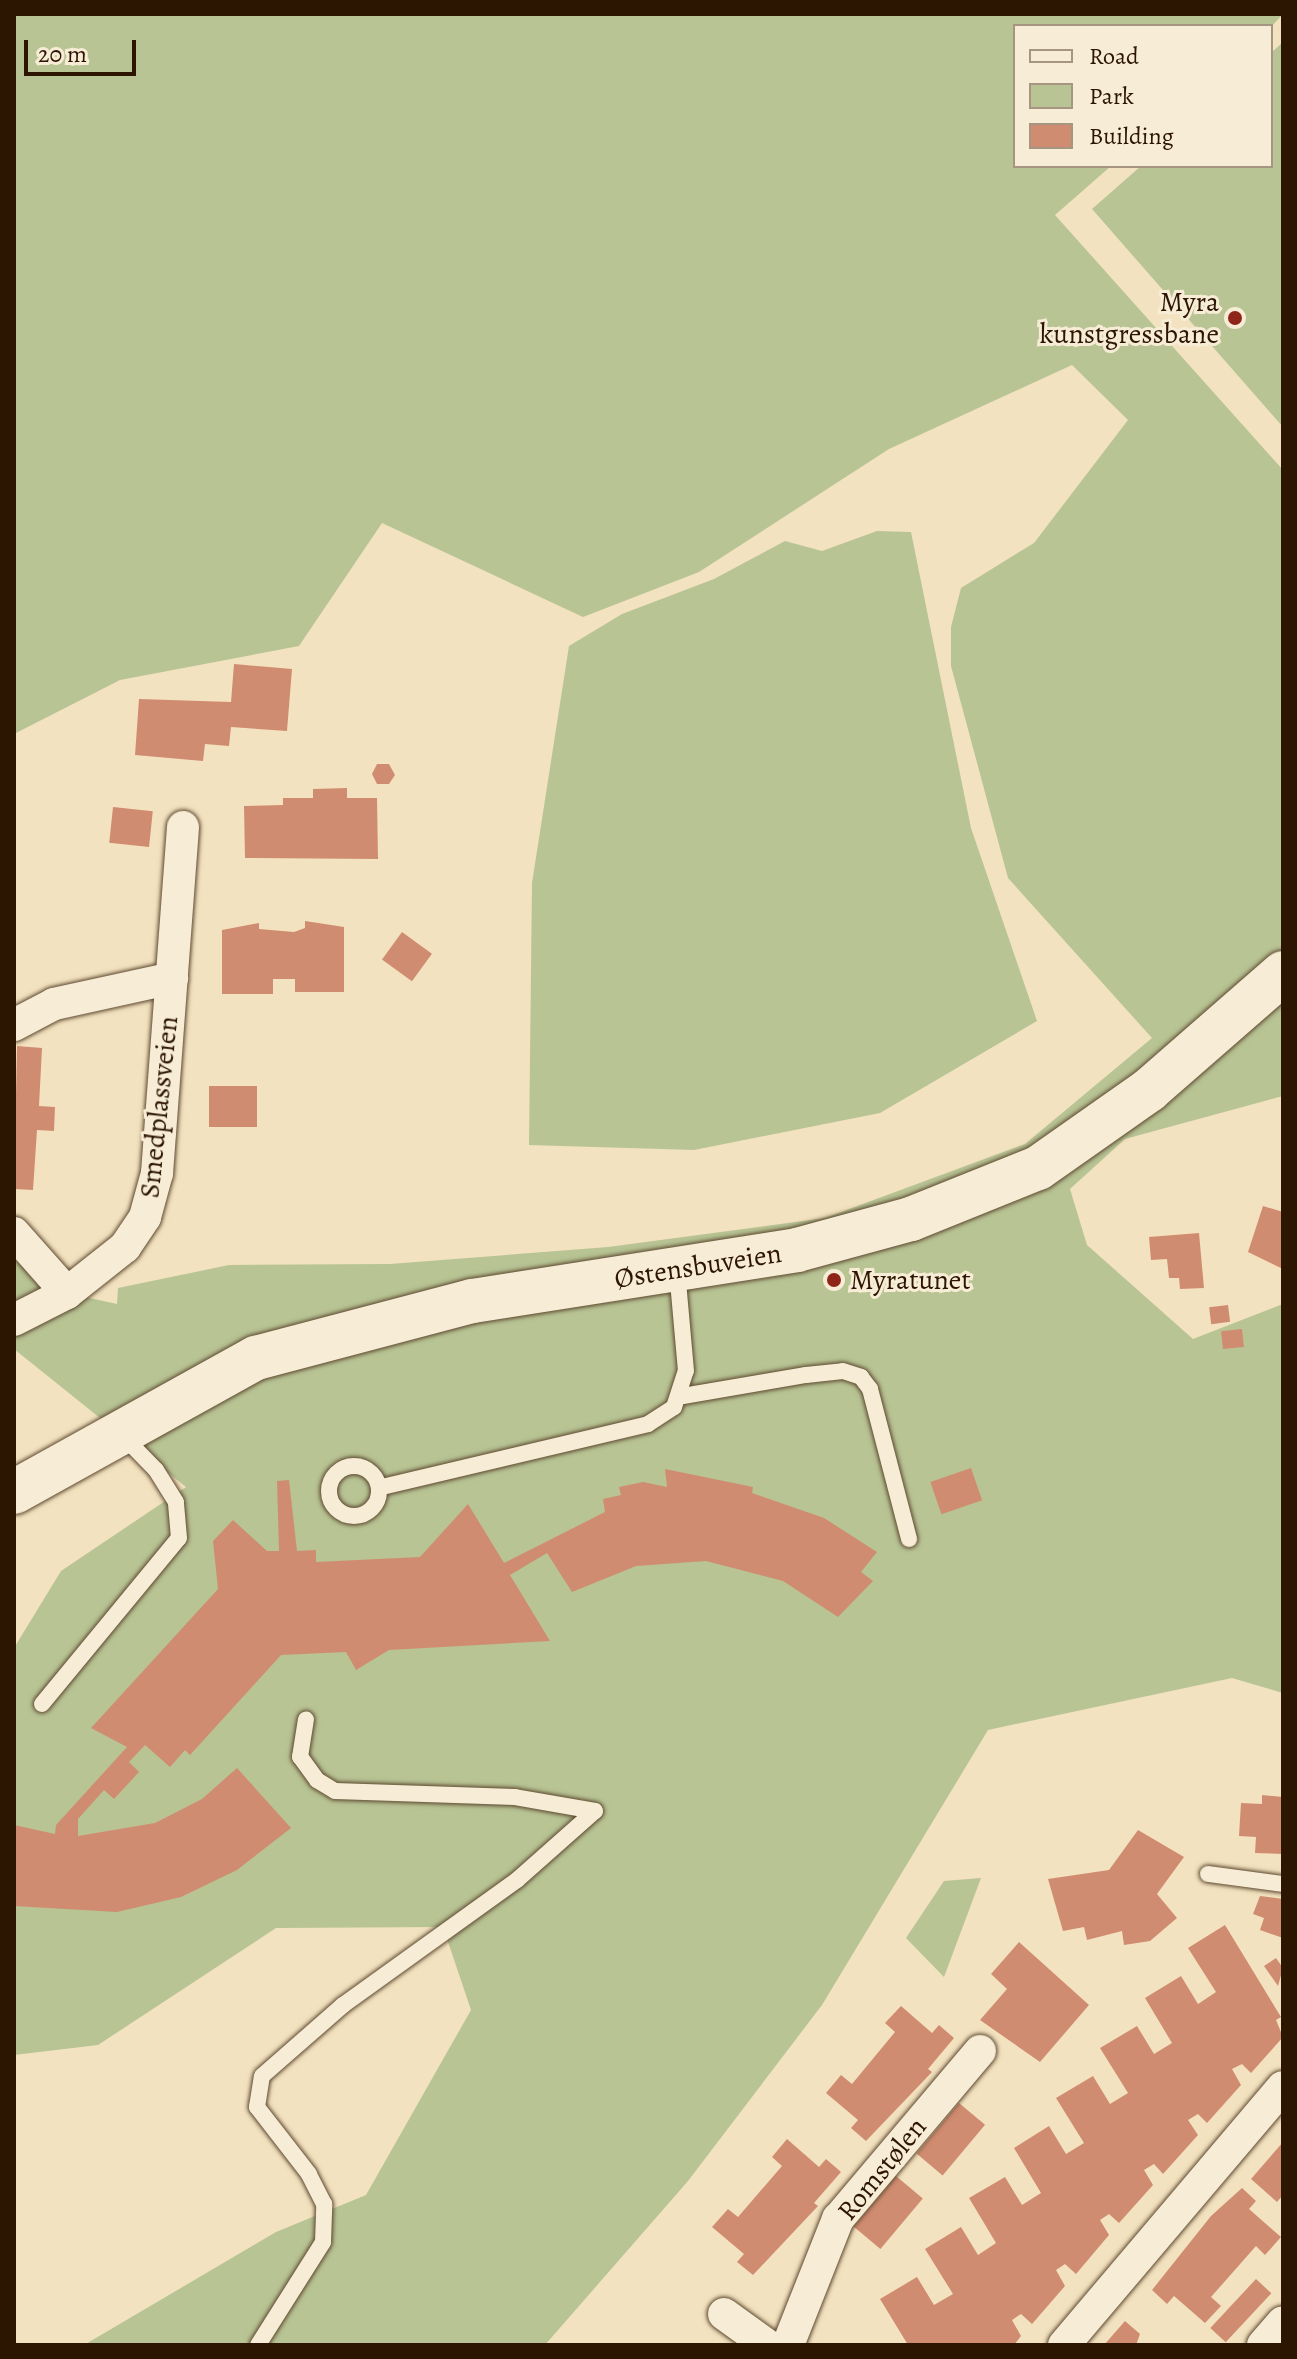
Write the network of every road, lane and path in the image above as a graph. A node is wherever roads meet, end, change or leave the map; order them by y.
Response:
1 (183, 827) dead end
2 (1283, 973) edge
3 (172, 978) junction
4 (14, 1025) edge
5 (14, 1233) edge
6 (677, 1270) junction
7 (67, 1293) junction
8 (14, 1320) edge
9 (683, 1396) junction
10 (120, 1433) junction
11 (69, 1465) junction
12 (382, 1487) dead end
13 (14, 1492) edge
14 (14, 1524) edge
15 (909, 1539) dead end
16 (42, 1704) dead end
17 (306, 1719) dead end
18 (1208, 1874) dead end
19 (1283, 1884) edge
20 (980, 2051) dead end
21 (1283, 2087) edge
22 (724, 2314) dead end
23 (1283, 2322) edge
24 (258, 2345) edge
25 (767, 2345) edge
26 (788, 2345) edge
27 (1064, 2345) edge
28 (1263, 2345) edge

1 - 3 street, Smedplassveien
2 - 6 main road, Østensbuveien
3 - 4 street
3 - 7 street, Smedplassveien
5 - 7 street
6 - 9 lane
6 - 10 main road, Østensbuveien
7 - 8 street, Smedplassveien
9 - 12 lane
9 - 15 lane
10 - 11 main road, Østensbuveien
10 - 16 lane
11 - 13 main road, Østensbuveien
11 - 14 main road, Østensbuveien
17 - 24 lane
18 - 19 lane
20 - 26 street, Romstølen
21 - 27 street
22 - 25 street
23 - 28 street

